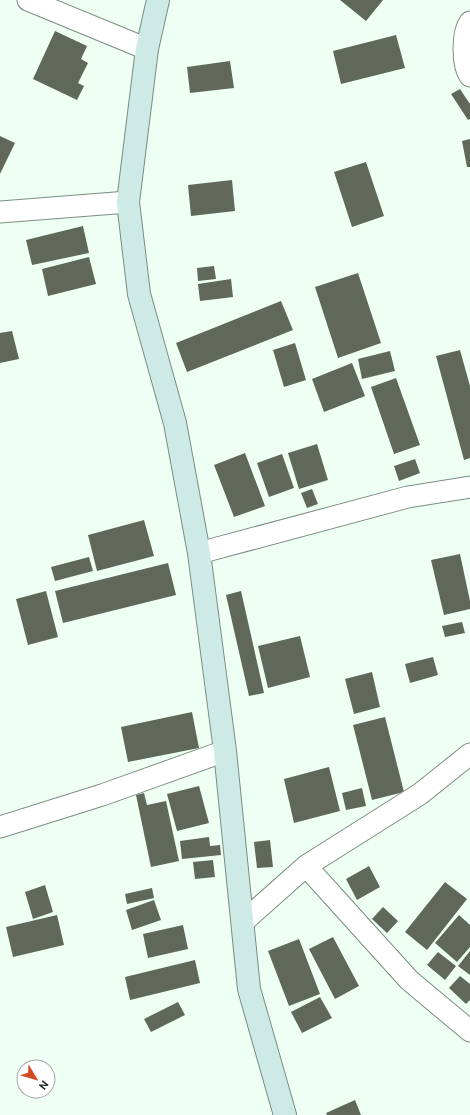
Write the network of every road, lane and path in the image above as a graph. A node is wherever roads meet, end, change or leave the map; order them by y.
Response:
1 (28, 0) edge
2 (158, 0) edge
3 (470, 22) edge
4 (147, 49) junction
5 (470, 76) edge
6 (128, 202) junction
7 (0, 212) edge
8 (470, 487) edge
9 (199, 553) junction
10 (225, 751) junction
11 (470, 754) edge
12 (0, 827) edge
13 (306, 866) junction
14 (243, 922) junction
15 (470, 1030) edge
16 (284, 1115) edge

1 - 4 street
2 - 4 street
3 - 5 street
4 - 6 street
6 - 7 street
6 - 9 street
8 - 9 street
9 - 10 street
10 - 12 street
10 - 14 street
11 - 13 street
13 - 14 street
13 - 15 street
14 - 16 street

